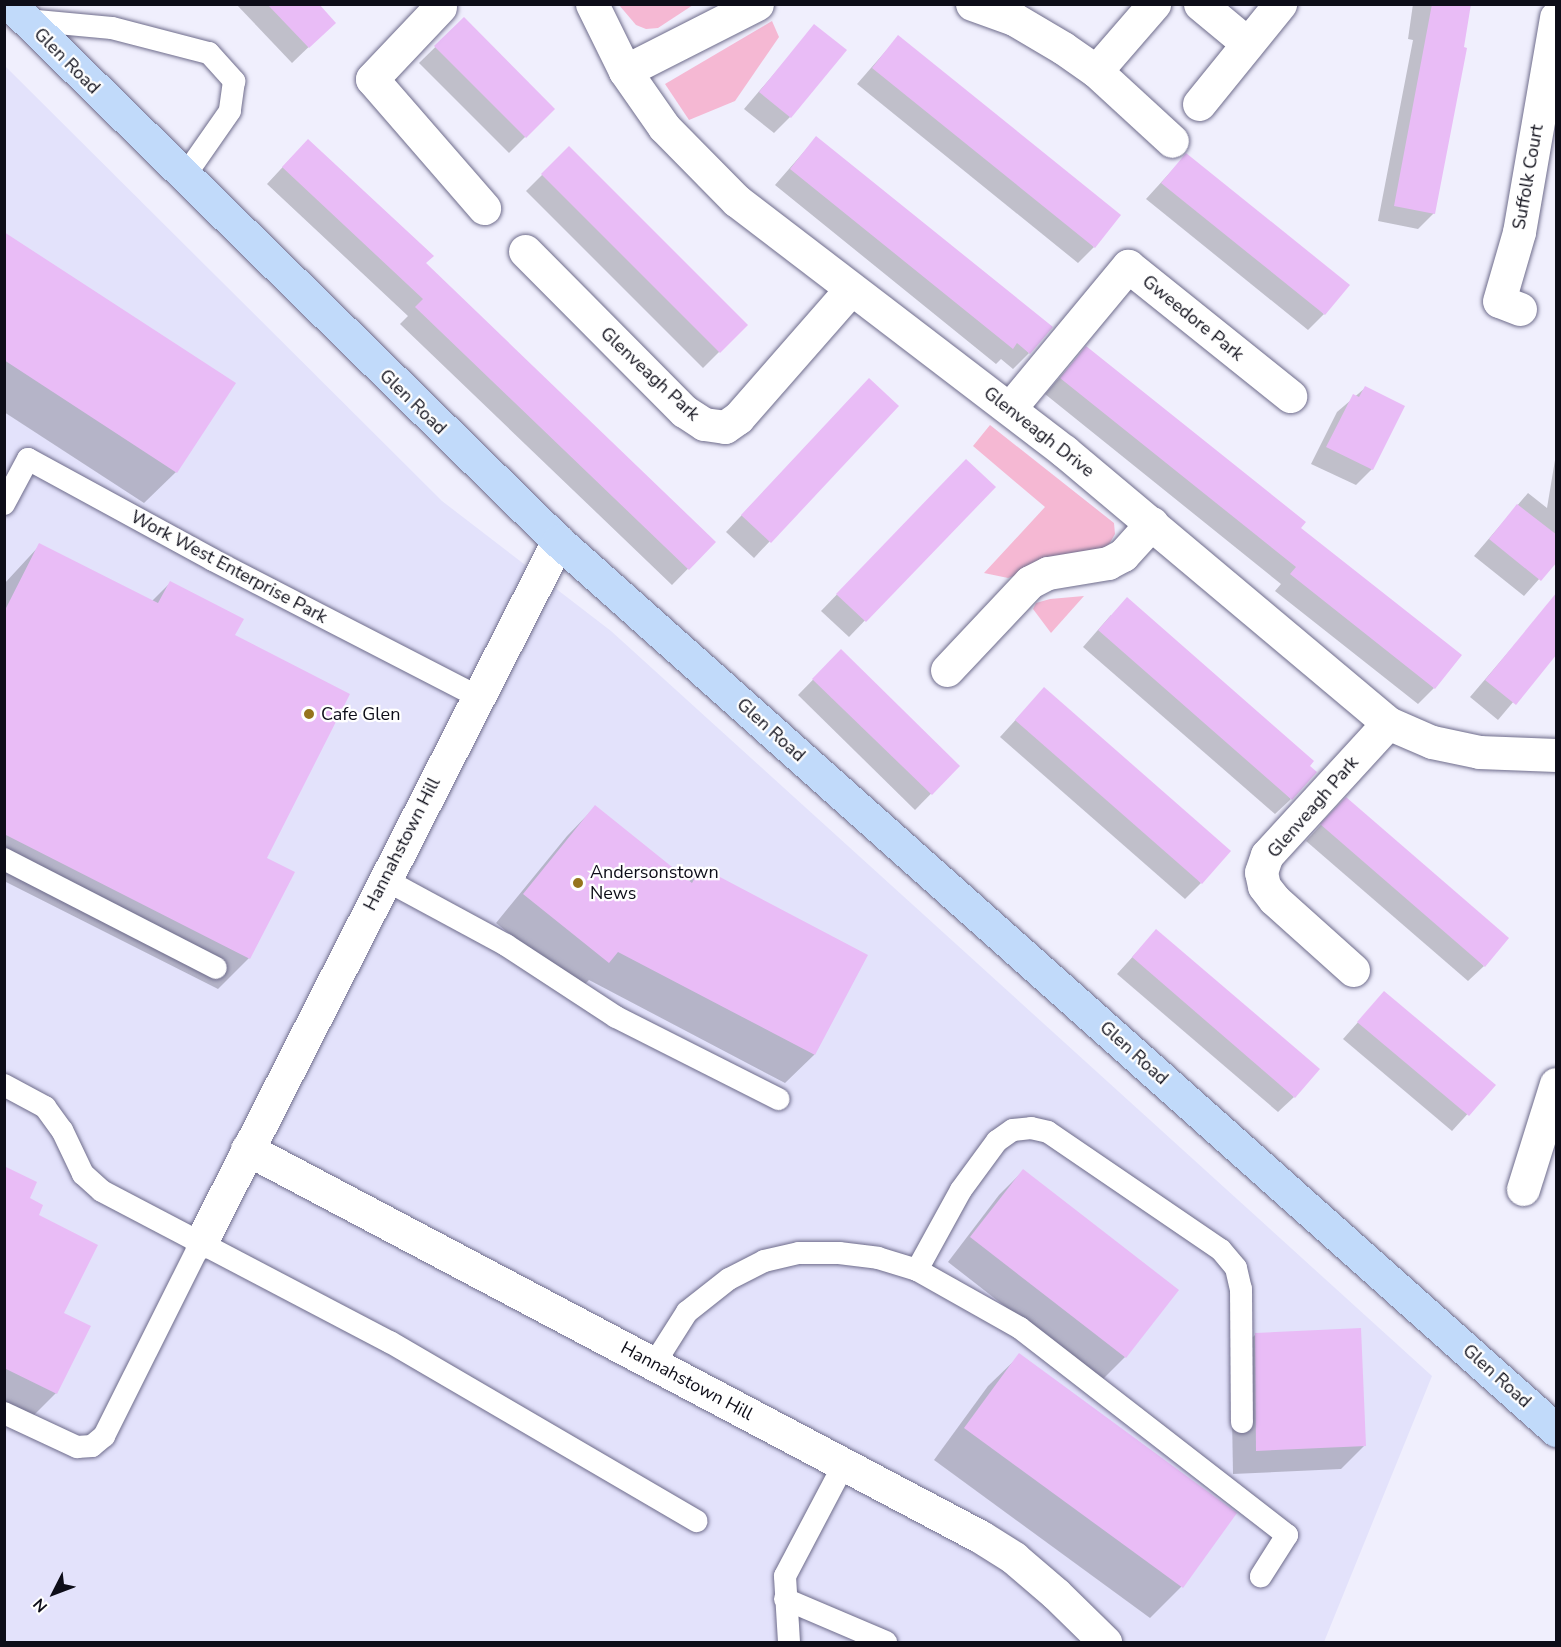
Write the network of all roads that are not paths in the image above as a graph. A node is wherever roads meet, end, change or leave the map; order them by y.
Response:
1 (592, 4) edge
2 (757, 4) edge
3 (972, 4) edge
4 (1154, 4) edge
5 (1200, 4) edge
6 (1280, 4) edge
7 (442, 5) edge
8 (18, 12) edge
9 (1556, 24) edge
10 (1248, 44) junction
11 (625, 71) junction
12 (1096, 71) junction
13 (1199, 104) dead end
14 (1172, 141) dead end
15 (184, 177) junction
16 (484, 208) dead end
17 (525, 251) dead end
18 (851, 289) junction
19 (1520, 309) dead end
20 (1290, 396) dead end
21 (1010, 408) junction
22 (4, 504) edge
23 (1152, 523) junction
24 (558, 541) junction
25 (947, 670) dead end
26 (477, 696) junction
27 (1388, 723) junction
28 (1557, 755) edge
29 (4, 859) edge
30 (384, 879) junction
31 (216, 968) dead end
32 (1353, 970) dead end
33 (1557, 1084) edge
34 (4, 1085) edge
35 (778, 1099) dead end
36 (1549, 1136) edge
37 (247, 1149) junction
38 (1523, 1189) dead end
39 (201, 1242) junction
40 (917, 1270) junction
41 (654, 1364) junction
42 (4, 1413) edge
43 (1242, 1422) dead end
44 (1557, 1430) edge
45 (844, 1464) junction
46 (696, 1521) dead end
47 (1261, 1576) dead end
48 (785, 1599) junction
49 (789, 1642) edge
50 (886, 1642) edge
51 (1105, 1642) edge

1 - 11 street, Glenveagh Drive
2 - 11 street
3 - 12 street
4 - 12 street
5 - 10 street
6 - 10 street
7 - 16 street
8 - 15 main road, Glen Road
8 - 15 lane
9 - 19 street, Suffolk Court
10 - 13 street
11 - 18 street, Glenveagh Drive
12 - 14 street
15 - 24 main road, Glen Road
17 - 18 street, Glenveagh Park
18 - 21 street, Glenveagh Drive
20 - 21 street, Gweedore Park
21 - 23 street, Glenveagh Drive
22 - 26 lane, Work West Enterprise Park
23 - 25 street
23 - 27 street, Glenveagh Drive
24 - 26 street, Hannahstown Hill
24 - 44 main road, Glen Road
26 - 30 street, Hannahstown Hill
27 - 28 street, Glenveagh Drive
27 - 32 street, Glenveagh Park
29 - 31 lane
30 - 35 lane
30 - 37 street, Hannahstown Hill
33 - 36 street
34 - 39 lane
36 - 38 street
37 - 39 street, Hannahstown Hill
37 - 41 street, Hannahstown Hill
39 - 42 lane
39 - 46 lane
40 - 41 lane
40 - 43 lane
40 - 47 lane
41 - 45 street, Hannahstown Hill
45 - 48 lane
45 - 51 street, Hannahstown Hill
48 - 49 lane
48 - 50 lane

